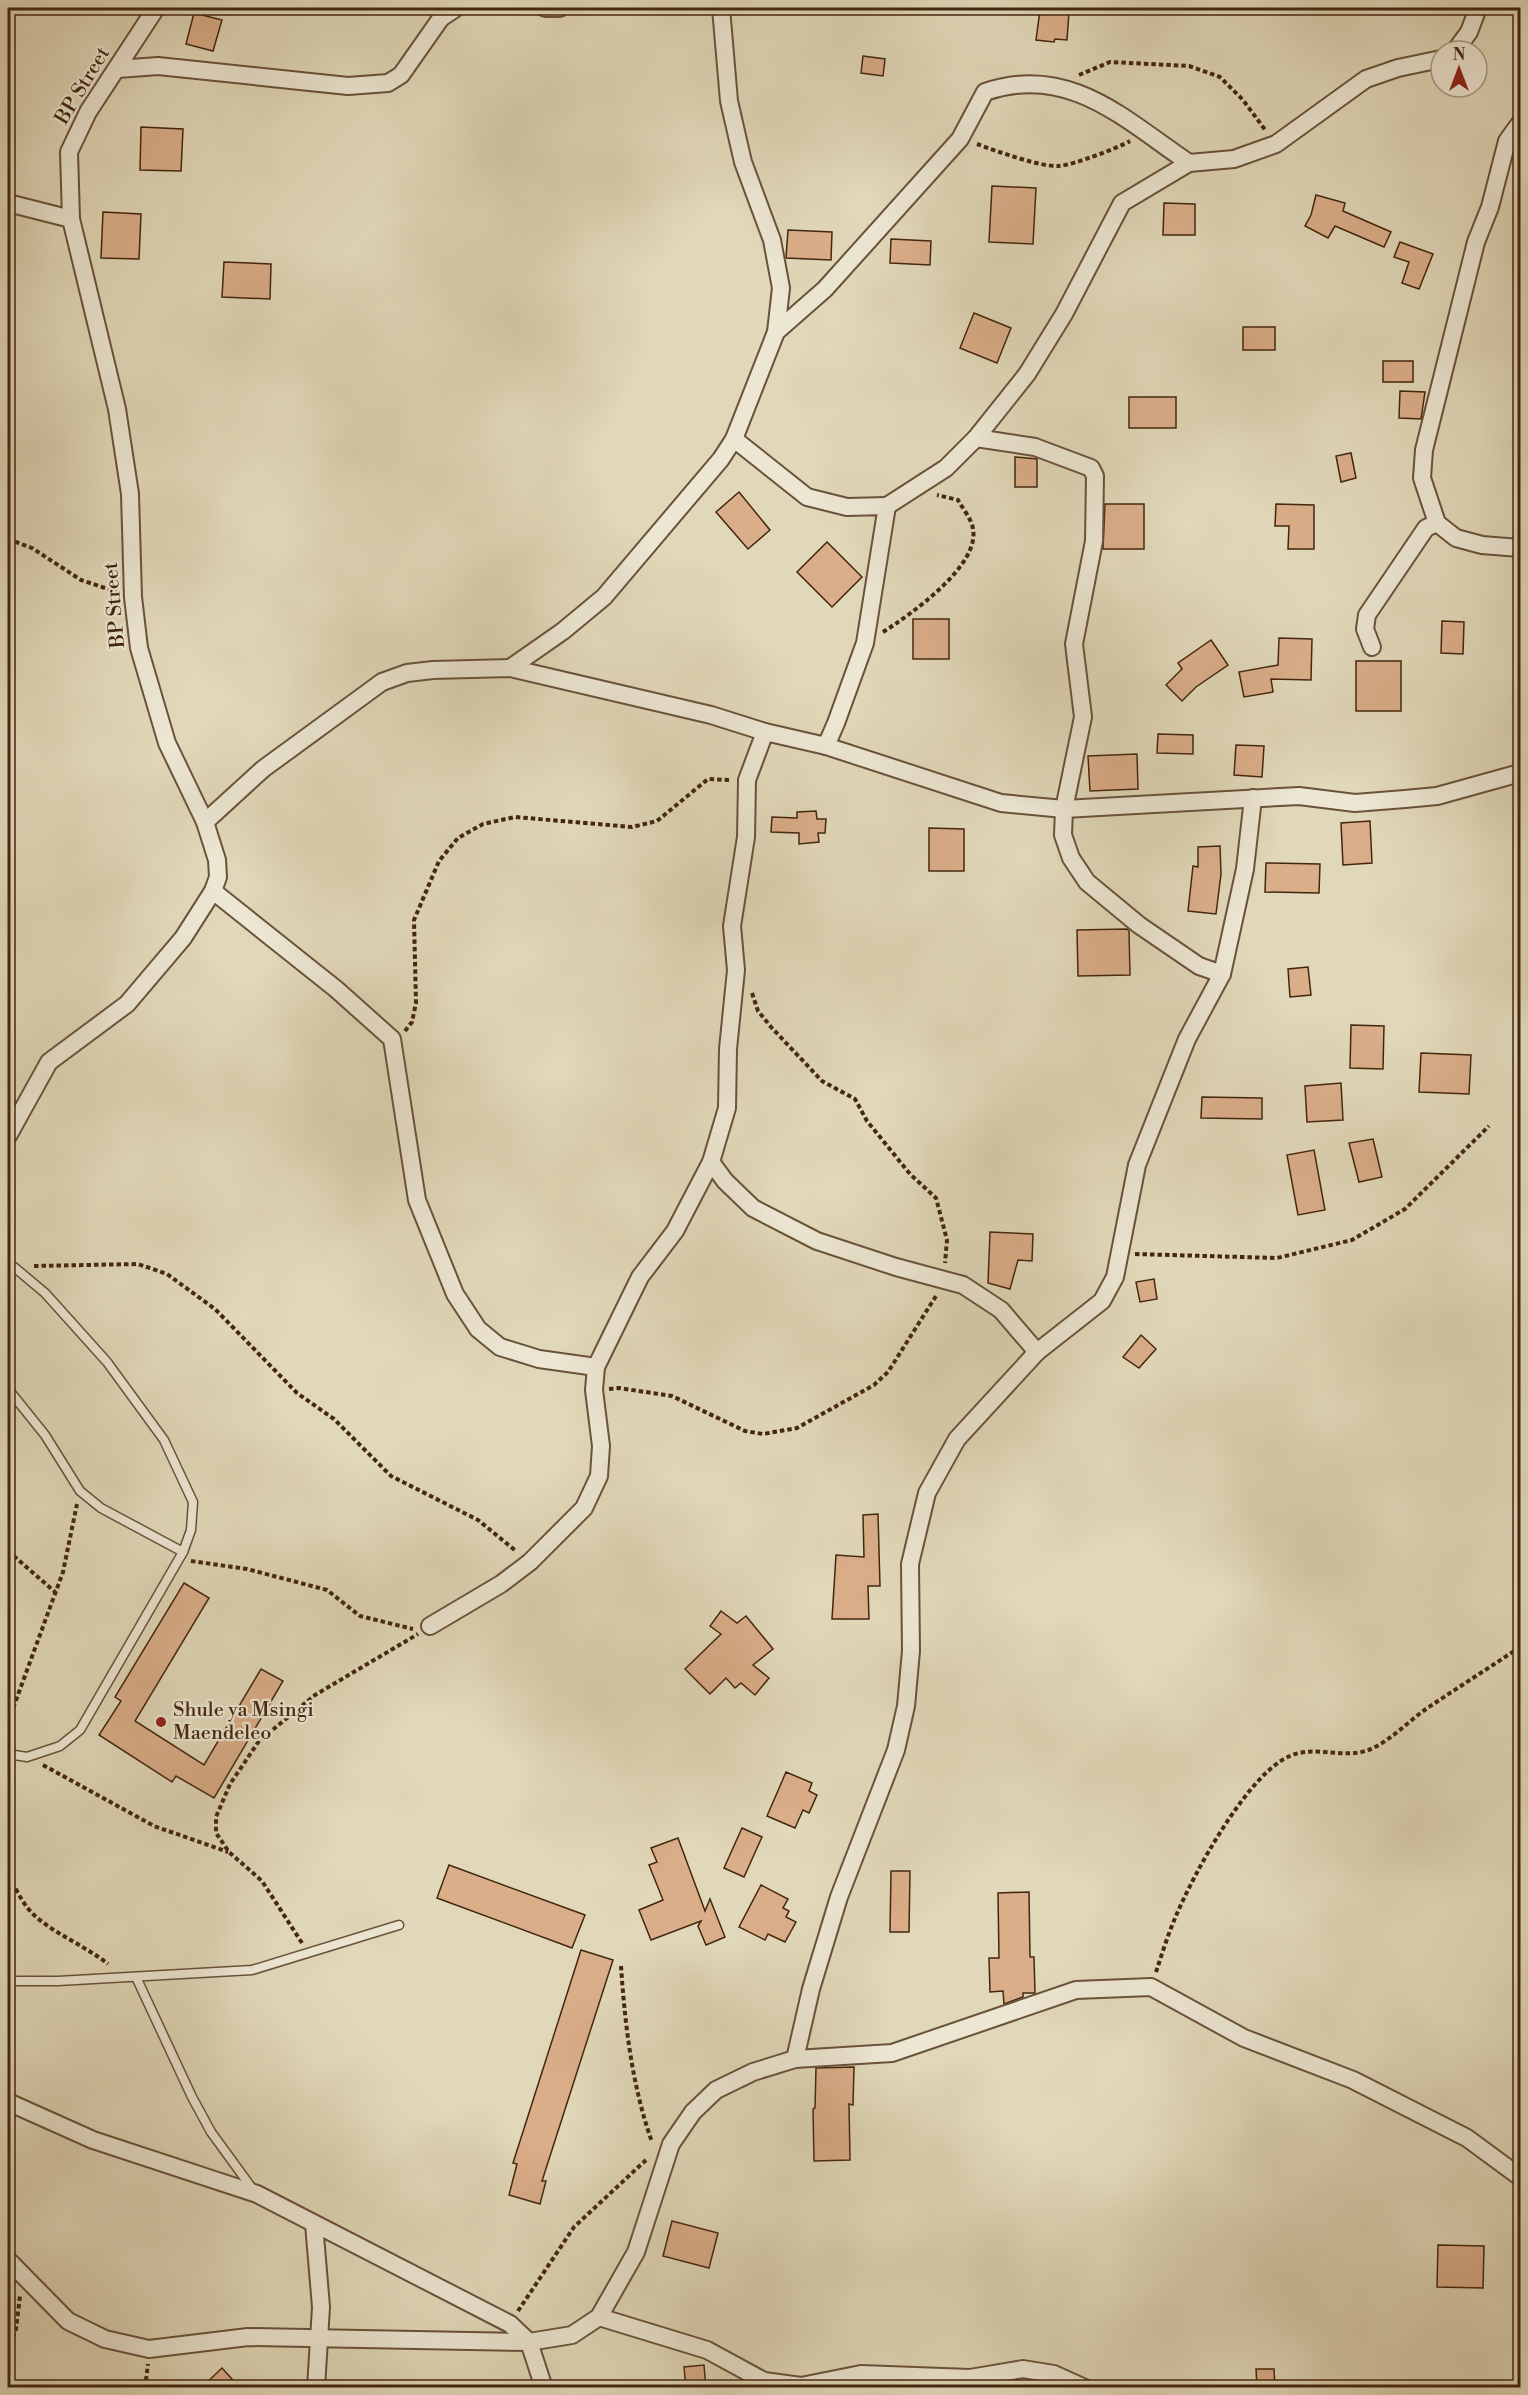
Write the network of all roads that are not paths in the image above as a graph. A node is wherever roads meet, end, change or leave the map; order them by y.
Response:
1 (156, 8) edge
2 (456, 8) edge
3 (545, 8) edge
4 (560, 8) edge
5 (721, 8) edge
6 (1478, 8) edge
7 (1464, 39) edge
8 (1429, 63) edge
9 (118, 69) junction
10 (1521, 123) edge
11 (1189, 163) junction
12 (8, 203) edge
13 (71, 219) junction
14 (776, 332) junction
15 (976, 438) junction
16 (734, 439) junction
17 (887, 506) junction
18 (1437, 524) junction
19 (1521, 548) edge
20 (1372, 647) dead end
21 (510, 668) junction
22 (765, 732) junction
23 (826, 746) junction
24 (1521, 773) edge
25 (1253, 798) junction
26 (1064, 809) junction
27 (205, 822) junction
28 (213, 891) junction
29 (1221, 974) junction
30 (8, 1136) edge
31 (711, 1162) junction
32 (10, 1264) edge
33 (1037, 1352) junction
34 (596, 1368) junction
35 (8, 1389) edge
36 (181, 1556) junction
37 (430, 1626) dead end
38 (8, 1754) edge
39 (399, 1925) dead end
40 (136, 1977) junction
41 (8, 1981) edge
42 (795, 2059) junction
43 (8, 2102) edge
44 (1521, 2177) edge
45 (257, 2194) junction
46 (314, 2224) junction
47 (8, 2260) edge
48 (599, 2316) junction
49 (319, 2337) junction
50 (530, 2342) junction
51 (316, 2388) edge
52 (544, 2388) edge
53 (1085, 2388) edge

1 - 9 street, BP Street
2 - 9 street
3 - 4 street
5 - 14 street
6 - 7 street
8 - 11 street
9 - 13 street, BP Street
10 - 18 street
11 - 14 street
11 - 15 street
12 - 13 street
13 - 27 street, BP Street
14 - 16 street
15 - 17 street
15 - 26 street
16 - 17 street
16 - 21 street
17 - 23 street
18 - 19 street
18 - 20 street
21 - 22 street
21 - 27 street
22 - 23 street
22 - 31 street
23 - 26 street
24 - 25 street
25 - 26 street
25 - 29 street
26 - 29 street
27 - 28 street, BP Street
28 - 30 street, BP Street
28 - 34 street
29 - 33 street
31 - 33 street
31 - 34 street
32 - 36 lane
33 - 42 street
34 - 37 street
35 - 36 lane
36 - 38 lane
39 - 40 lane
40 - 41 lane
40 - 45 lane
42 - 44 street
42 - 48 street
43 - 45 street
45 - 46 street
46 - 49 street
46 - 50 street
47 - 49 street
48 - 50 street
48 - 53 street
49 - 50 street
49 - 51 street
50 - 52 street

